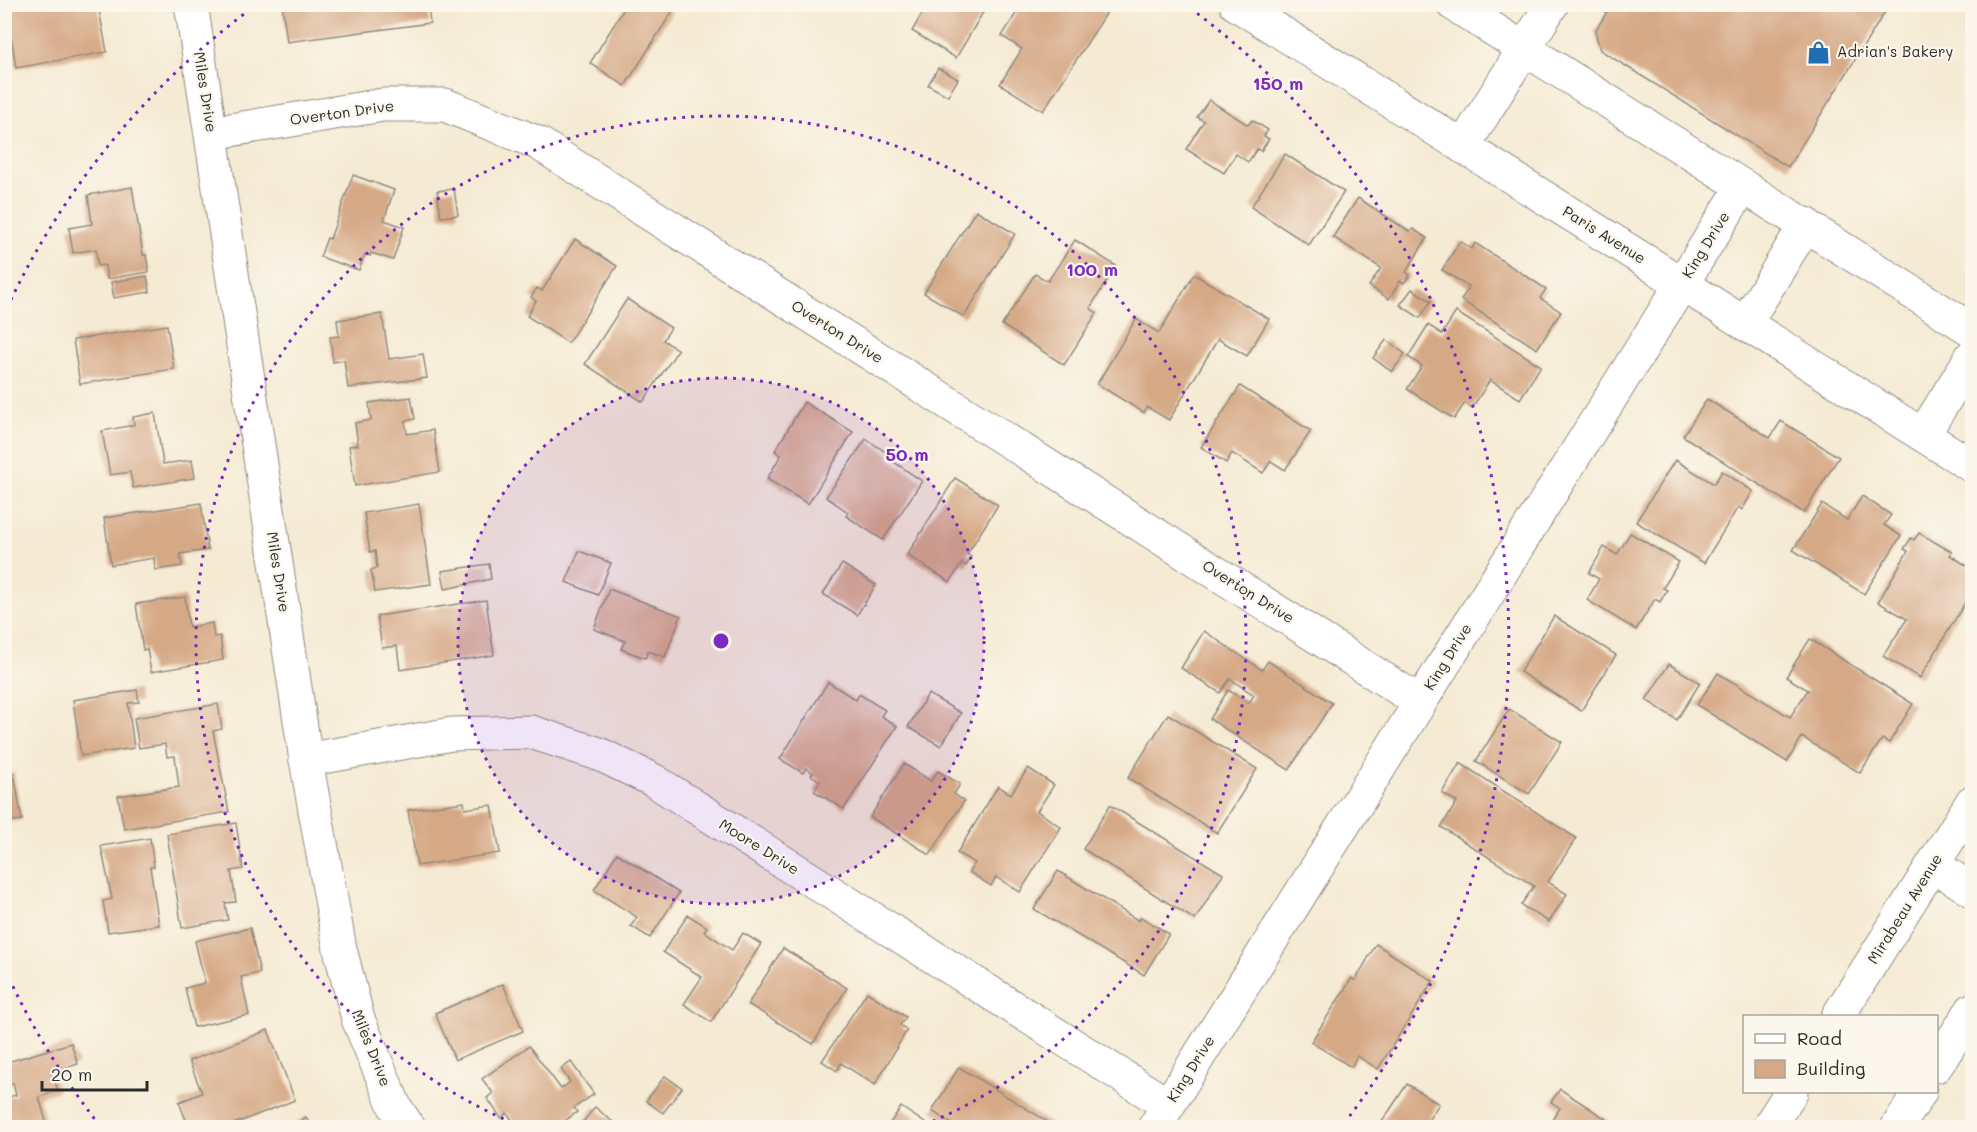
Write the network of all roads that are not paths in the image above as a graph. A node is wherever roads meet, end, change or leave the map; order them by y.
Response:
1 (191, 4) edge
2 (1236, 4) edge
3 (1453, 4) edge
4 (1552, 4) edge
5 (1524, 49) junction
6 (212, 133) junction
7 (1463, 147) junction
8 (1743, 186) junction
9 (1806, 224) junction
10 (1681, 284) junction
11 (1745, 324) junction
12 (1972, 330) edge
13 (1972, 356) edge
14 (1923, 435) junction
15 (1972, 466) edge
16 (1420, 702) junction
17 (306, 760) junction
18 (1972, 802) edge
19 (1933, 865) junction
20 (1972, 890) edge
21 (1972, 1010) edge
22 (1839, 1015) edge
23 (1938, 1063) edge
24 (1790, 1093) edge
25 (1919, 1093) edge
26 (1161, 1116) edge
27 (409, 1128) edge
28 (1768, 1128) edge
29 (1897, 1128) edge

1 - 6 street, Miles Drive
2 - 7 street, Paris Avenue
3 - 5 street
4 - 5 street
5 - 7 street
5 - 8 street
6 - 16 street, Overton Drive
6 - 17 street, Miles Drive
7 - 10 street, Paris Avenue
8 - 9 street
8 - 10 street, King Drive
9 - 11 street
9 - 12 street
10 - 11 street, Paris Avenue
10 - 16 street, King Drive
11 - 14 street, Paris Avenue
13 - 14 street
14 - 15 street, Paris Avenue
16 - 26 street, King Drive
17 - 26 street, Moore Drive
17 - 27 street, Miles Drive
18 - 19 street, Mirabeau Avenue
19 - 20 street
19 - 22 street, Mirabeau Avenue
21 - 23 street
24 - 28 street
25 - 29 street

